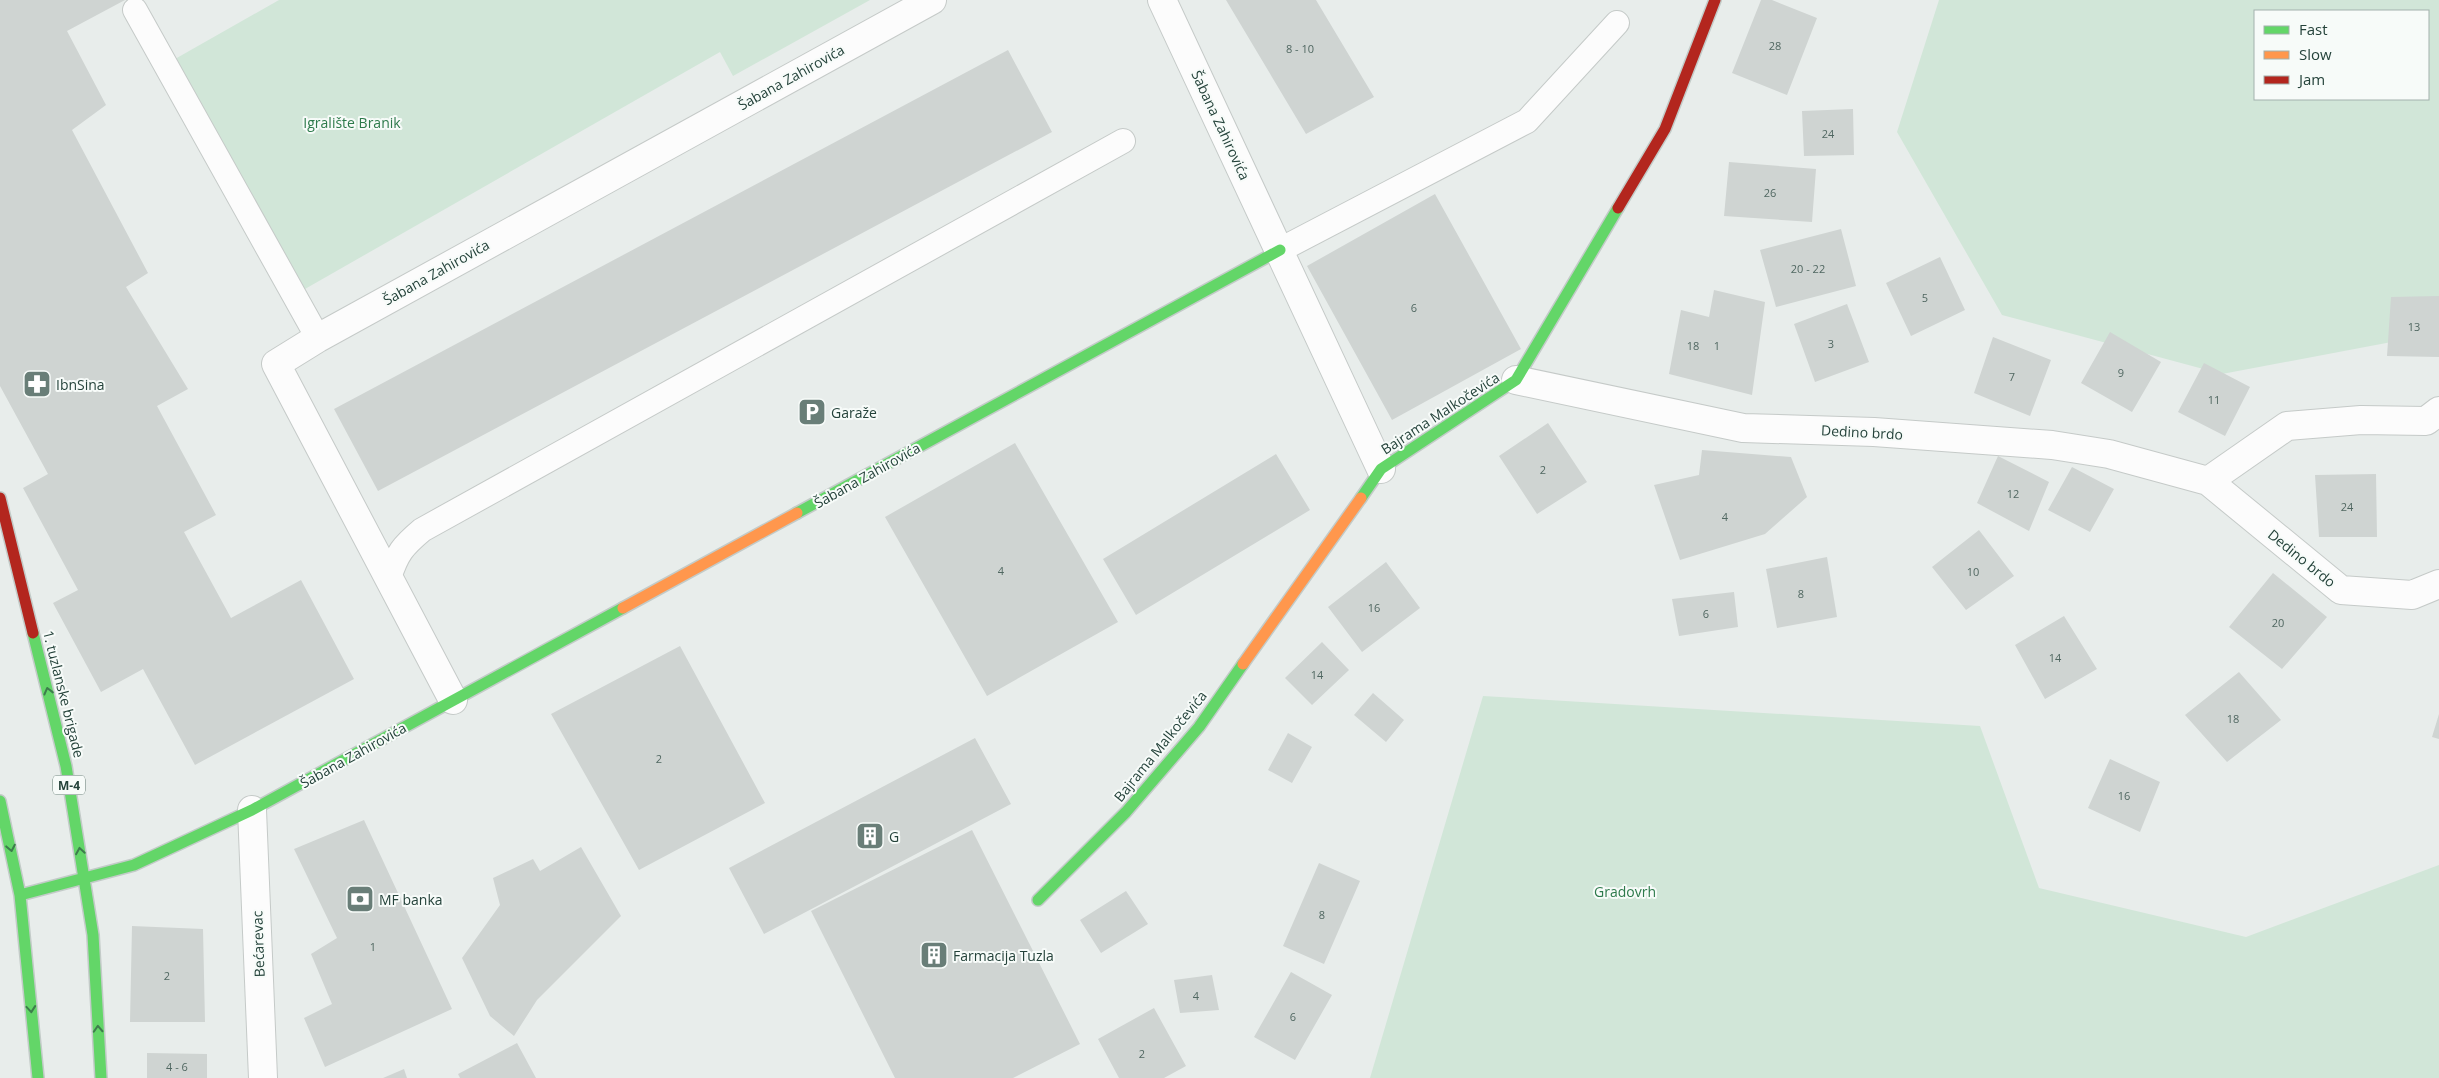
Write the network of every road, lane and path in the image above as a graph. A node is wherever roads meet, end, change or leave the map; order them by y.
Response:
1 (932, 0) edge
2 (1162, 0) edge
3 (1715, 0) edge
4 (135, 10) dead end
5 (1617, 23) dead end
6 (1123, 141) dead end
7 (1280, 250) junction
8 (318, 338) junction
9 (1516, 380) junction
10 (2439, 411) edge
11 (1381, 469) junction
12 (2208, 481) junction
13 (0, 498) edge
14 (389, 578) junction
15 (2439, 584) edge
16 (453, 700) junction
17 (0, 801) edge
18 (252, 810) junction
19 (84, 879) junction
20 (20, 895) junction
21 (1038, 900) dead end
22 (38, 1078) edge
23 (101, 1078) edge
24 (263, 1078) edge

1 - 8 street, Šabana Zahirovića
2 - 7 street, Šabana Zahirovića
3 - 9 street, Bajrama Malkočevića
4 - 8 lane
5 - 7 lane
6 - 14 lane
7 - 11 street, Šabana Zahirovića
7 - 16 street, Šabana Zahirovića
8 - 14 street, Šabana Zahirovića
9 - 11 street, Bajrama Malkočevića
9 - 12 street, Dedino brdo
10 - 12 street
11 - 21 street, Bajrama Malkočevića
12 - 15 street, Dedino brdo
19 -> 13 street, 1. tuzlanske brigade / M-4
14 - 16 street, Šabana Zahirovića
16 - 18 street, Šabana Zahirovića
17 -> 20 street
18 - 19 street, Šabana Zahirovića
18 - 24 street, Bećarevac
19 - 20 street, Šabana Zahirovića
23 -> 19 street, 1. tuzlanske brigade / M-4
20 -> 22 street

